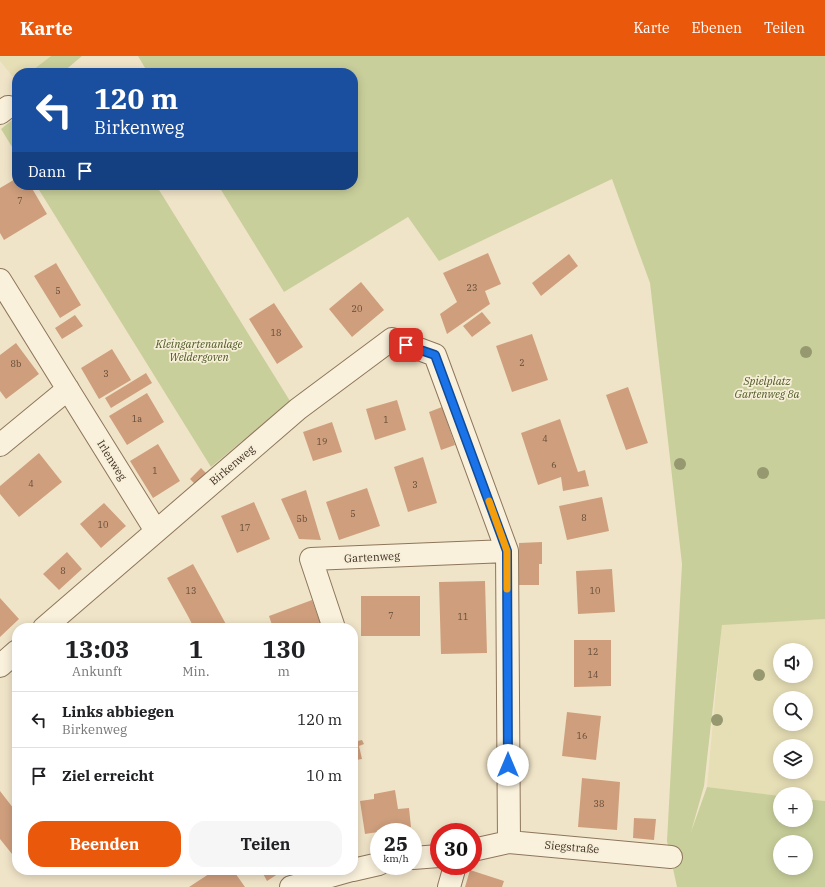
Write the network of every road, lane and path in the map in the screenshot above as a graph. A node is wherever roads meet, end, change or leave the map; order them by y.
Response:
1 (0, 280) edge
2 (68, 389) junction
3 (0, 445) edge
4 (156, 531) junction
5 (507, 551) junction
6 (50, 623) edge
7 (332, 623) edge
8 (12, 655) edge
9 (0, 666) edge
10 (509, 842) junction
11 (482, 848) edge
12 (671, 857) dead end
13 (370, 866) edge
14 (358, 869) edge
15 (334, 875) edge
16 (453, 875) edge
17 (290, 887) edge
18 (450, 887) edge

1 - 2 street, Irlenweg
2 - 3 street
2 - 4 street, Irlenweg
4 - 5 street, Birkenweg
4 - 6 street, Birkenweg
5 - 7 street, Gartenweg
5 - 10 street
8 - 9 street
10 - 11 street, Siegstraße
10 - 12 street, Siegstraße
13 - 14 street
15 - 17 street
16 - 18 street

